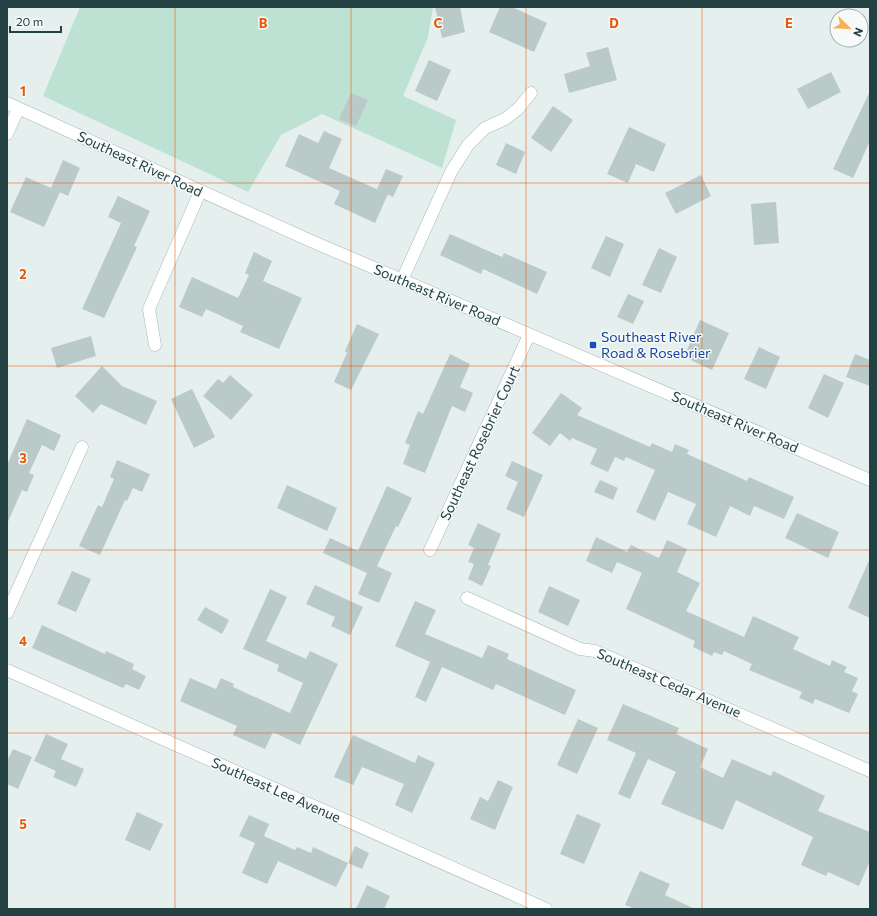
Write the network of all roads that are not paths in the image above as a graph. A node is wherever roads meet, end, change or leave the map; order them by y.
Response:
1 (531, 93) dead end
2 (7, 103) edge
3 (18, 109) junction
4 (7, 134) edge
5 (200, 192) junction
6 (402, 280) junction
7 (529, 335) junction
8 (156, 345) dead end
9 (82, 447) dead end
10 (870, 480) edge
11 (430, 550) dead end
12 (467, 598) dead end
13 (7, 613) edge
14 (7, 670) edge
15 (870, 771) edge
16 (546, 909) edge

1 - 6 street
2 - 3 street, Southeast River Road
3 - 4 street
3 - 5 street, Southeast River Road
5 - 6 street, Southeast River Road
5 - 8 street
6 - 7 street, Southeast River Road
7 - 10 street, Southeast River Road
7 - 11 street, Southeast Rosebrier Court
9 - 13 street
12 - 15 street, Southeast Cedar Avenue
14 - 16 street, Southeast Lee Avenue

